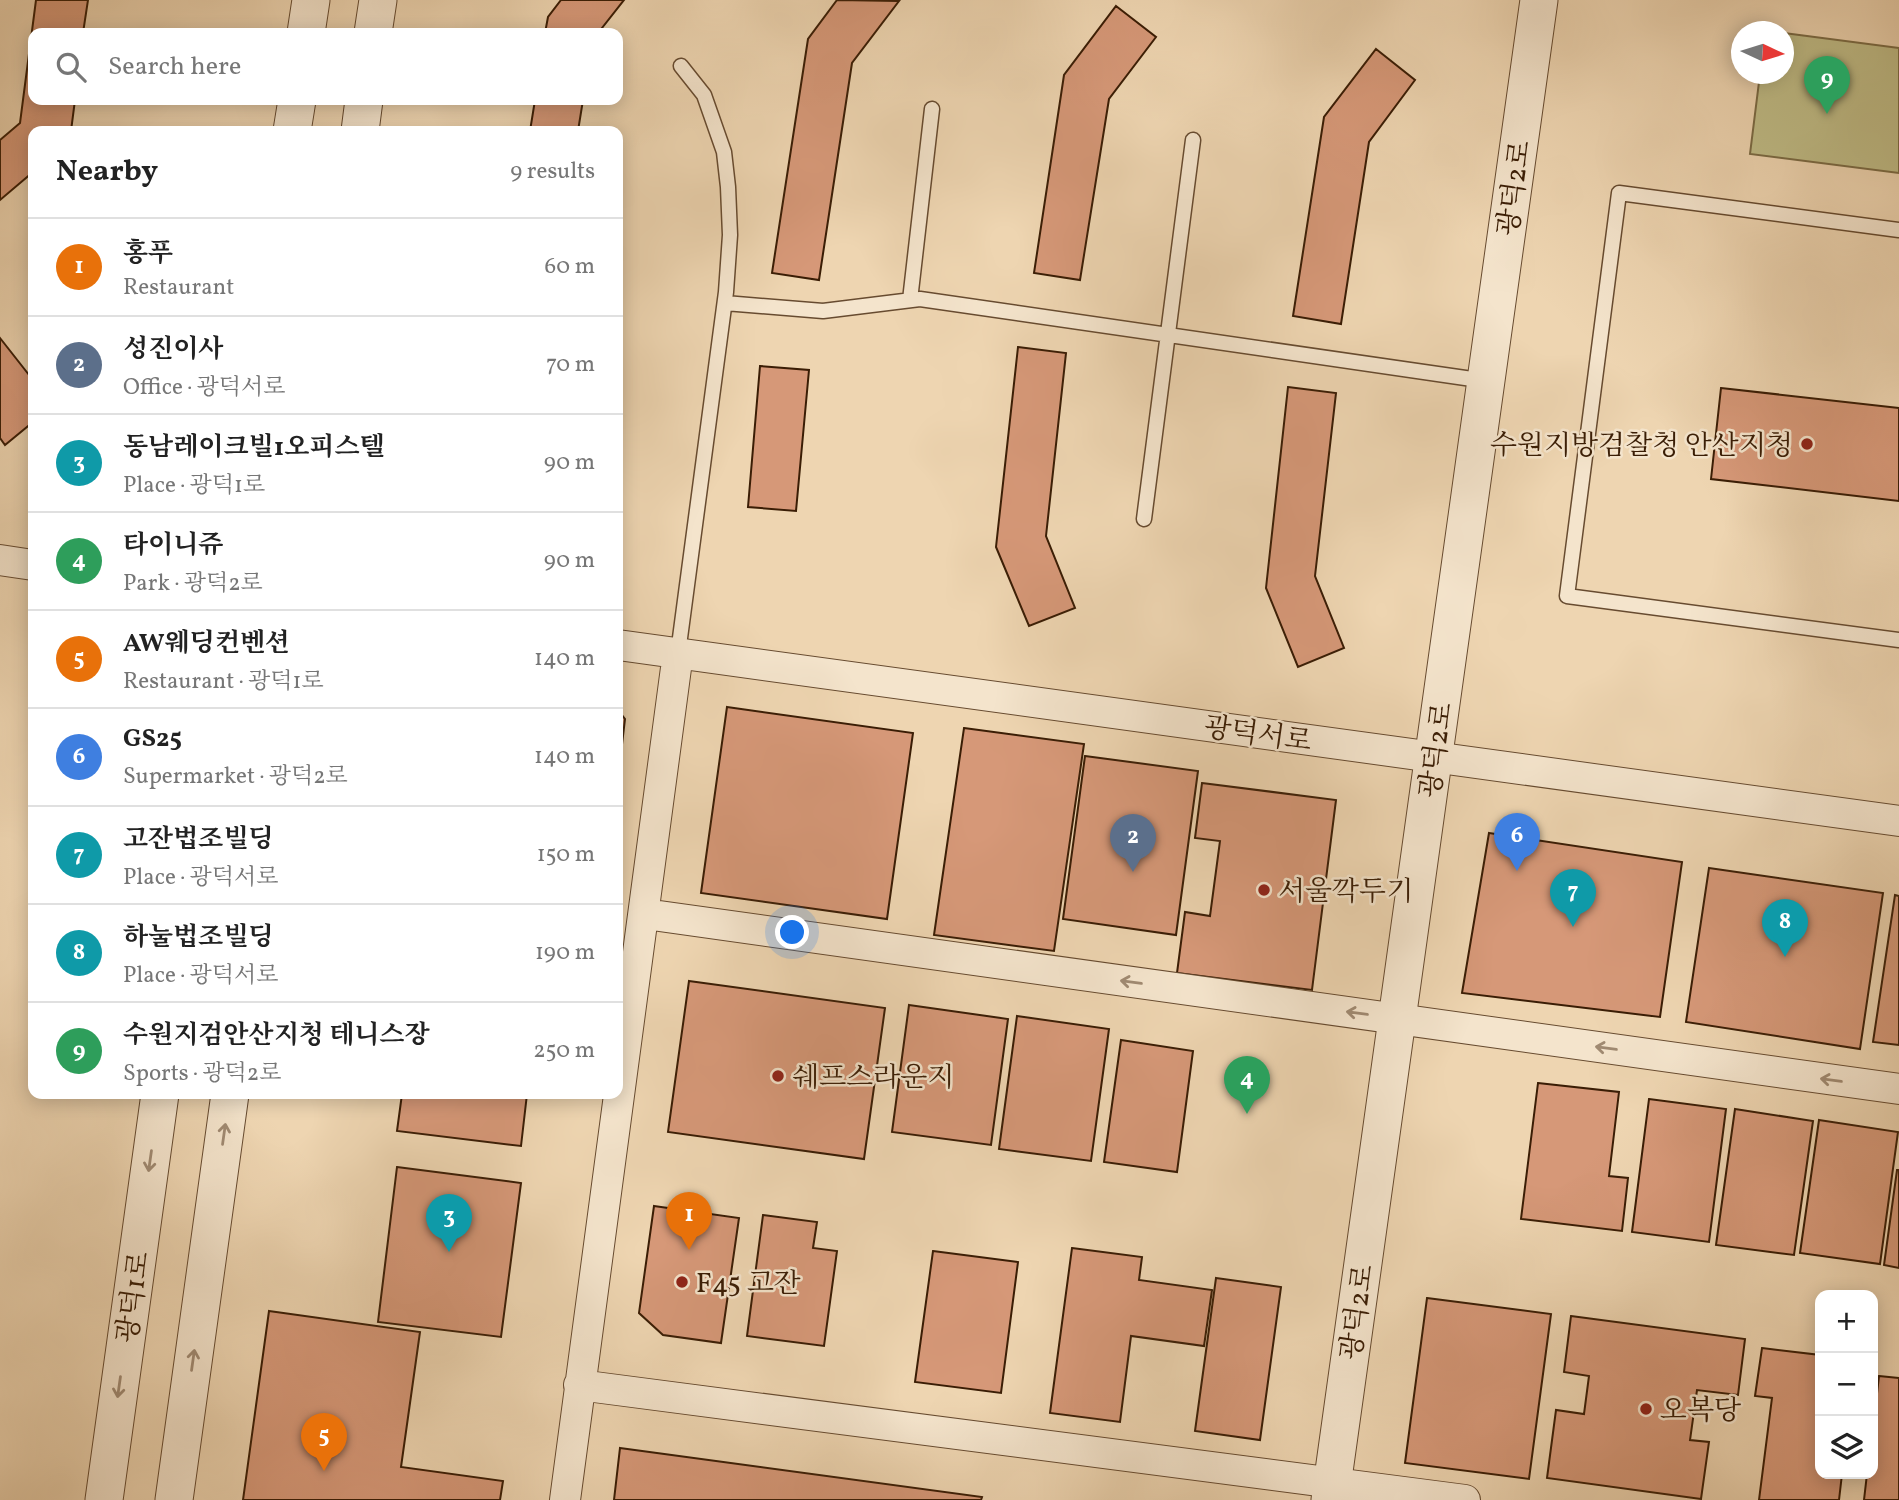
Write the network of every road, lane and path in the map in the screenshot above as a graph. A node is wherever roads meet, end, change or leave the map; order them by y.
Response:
1 (311, 0) edge
2 (378, 0) edge
3 (1539, 0) edge
4 (307, 28) edge
5 (374, 28) edge
6 (681, 66) dead end
7 (296, 105) edge
8 (364, 105) edge
9 (932, 109) dead end
10 (293, 126) edge
11 (361, 126) edge
12 (1193, 140) dead end
13 (1899, 230) edge
14 (910, 300) junction
15 (725, 303) junction
16 (1168, 334) junction
17 (1487, 382) junction
18 (1144, 519) dead end
19 (0, 560) edge
20 (28, 564) edge
21 (1899, 640) edge
22 (623, 646) edge
23 (678, 653) junction
24 (1434, 757) junction
25 (1899, 821) edge
26 (645, 914) junction
27 (1398, 1019) junction
28 (623, 1071) edge
29 (1899, 1090) edge
30 (158, 1099) edge
31 (229, 1099) edge
32 (619, 1099) edge
33 (579, 1385) junction
34 (1331, 1491) edge
35 (104, 1500) edge
36 (174, 1500) edge
37 (565, 1500) edge
38 (1465, 1500) edge

1 - 4 street
2 - 5 street
3 - 17 street, 광덕2로
6 - 15 lane
7 - 10 street
8 - 11 street
9 - 14 lane
12 - 16 lane
13 - 21 lane
14 - 15 lane
14 - 16 lane
15 - 23 lane
16 - 17 lane
16 - 18 lane
17 - 24 street, 광덕2로
19 - 20 street
22 - 23 street, 광덕서로
23 - 24 street, 광덕서로
23 - 26 street
24 - 25 street, 광덕서로
24 - 27 street, 광덕2로
27 -> 26 street
26 - 28 street
29 -> 27 street
27 - 34 street, 광덕2로
30 -> 35 street, 광덕1로
36 -> 31 street
32 - 33 street
33 - 34 street
33 - 37 street
34 - 38 street

